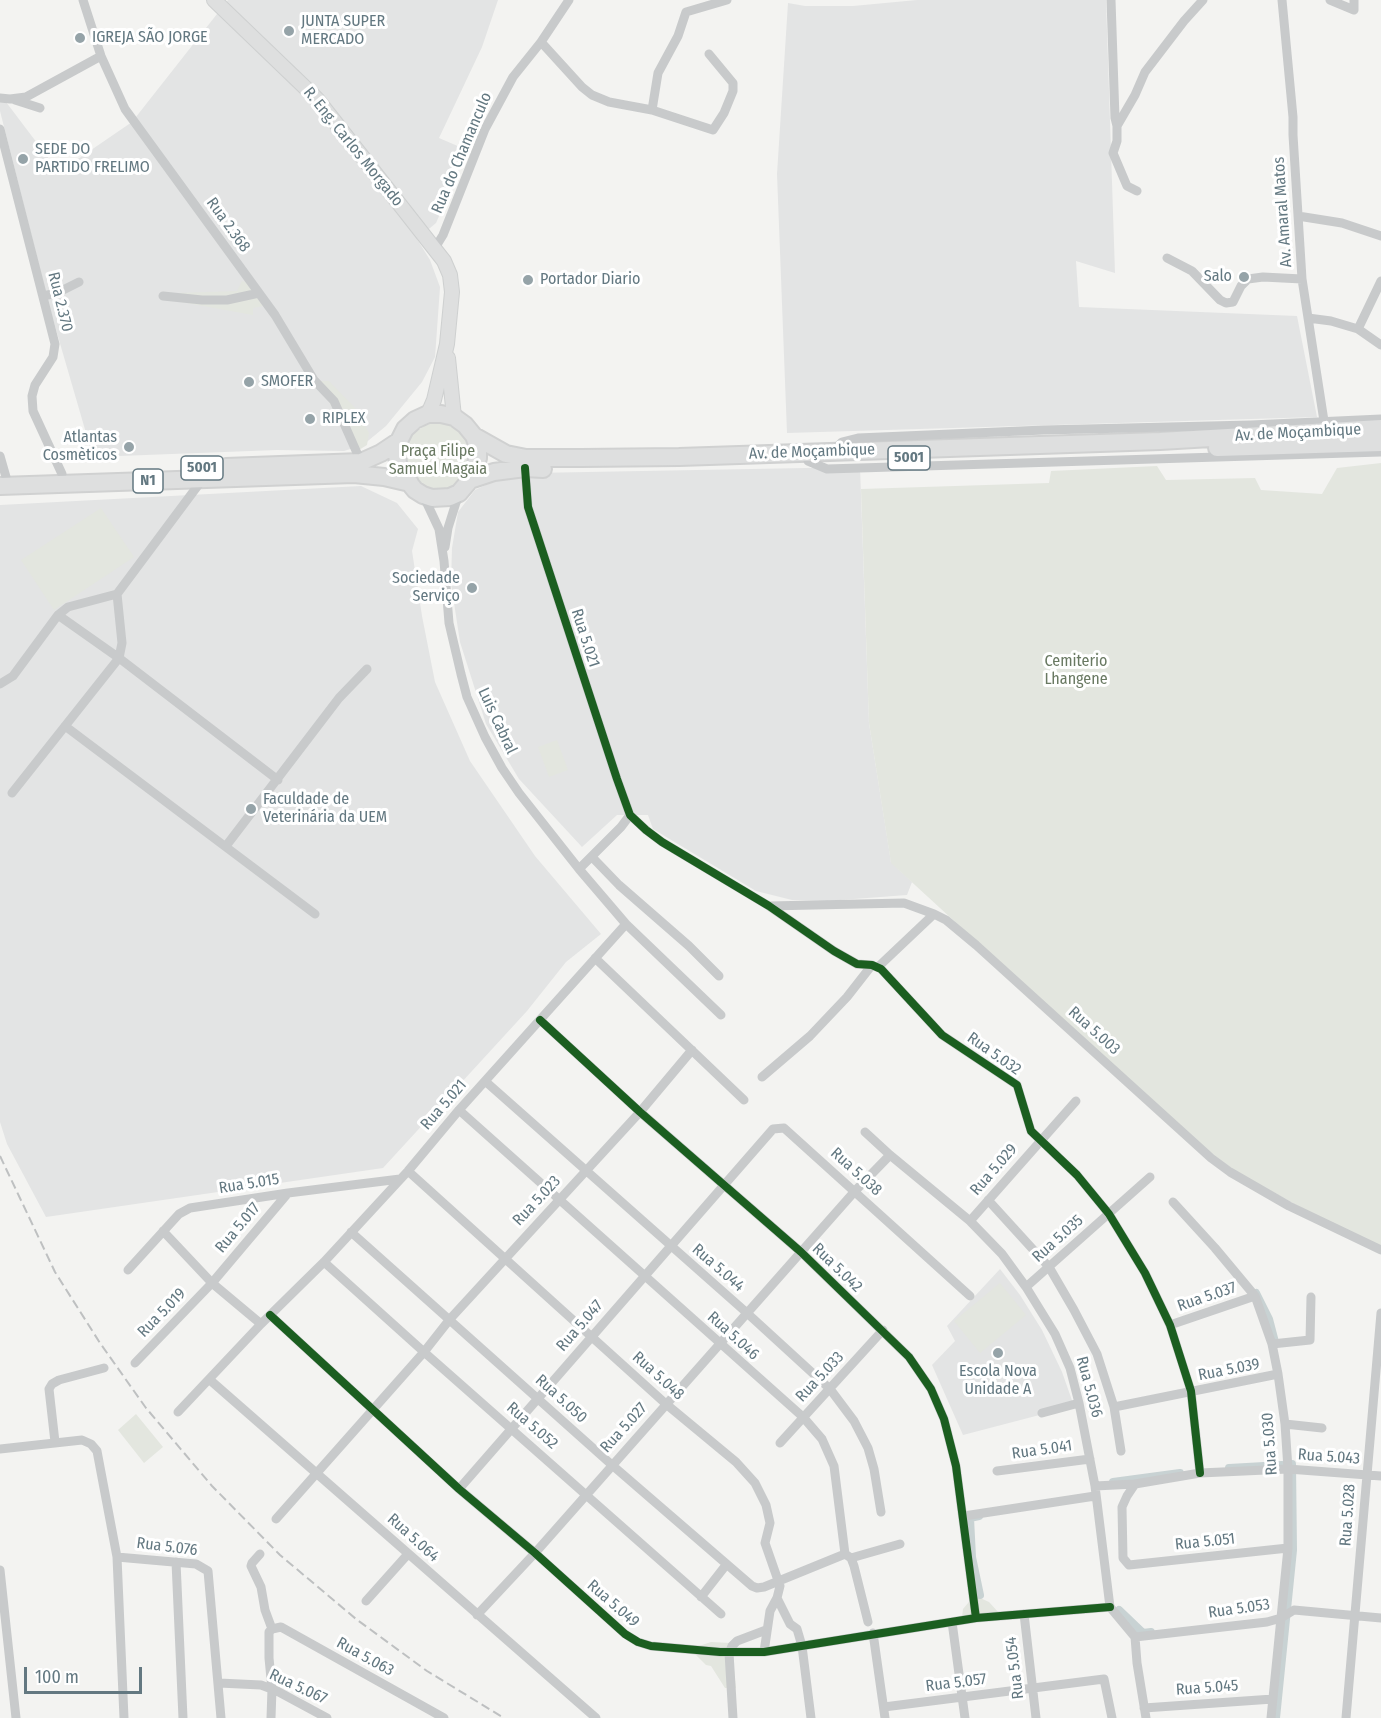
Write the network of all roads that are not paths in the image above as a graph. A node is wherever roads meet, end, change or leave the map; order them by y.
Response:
1 (83, 0) edge
2 (214, 0) edge
3 (569, 0) edge
4 (727, 0) edge
5 (1111, 0) edge
6 (1203, 0) edge
7 (1282, 0) edge
8 (1330, 0) edge
9 (1354, 0) edge
10 (543, 39) junction
11 (709, 54) dead end
12 (101, 56) junction
13 (5, 98) edge
14 (40, 108) dead end
15 (652, 111) junction
16 (1117, 126) junction
17 (0, 129) edge
18 (1137, 191) dead end
19 (1298, 216) junction
20 (1381, 236) edge
21 (435, 248) junction
22 (1167, 258) dead end
23 (1302, 279) junction
24 (1381, 281) edge
25 (79, 282) dead end
26 (258, 293) junction
27 (43, 296) junction
28 (163, 296) dead end
29 (1308, 318) junction
30 (1358, 329) junction
31 (447, 344) junction
32 (1381, 345) edge
33 (428, 414) junction
34 (454, 417) junction
35 (1381, 419) edge
36 (1324, 421) junction
37 (1381, 428) edge
38 (474, 436) junction
39 (399, 441) junction
40 (1381, 443) edge
41 (833, 451) junction
42 (1381, 452) edge
43 (0, 456) edge
44 (808, 461) junction
45 (361, 462) junction
46 (525, 468) junction
47 (62, 474) junction
48 (2, 480) edge
49 (202, 480) junction
50 (470, 480) junction
51 (410, 483) junction
52 (459, 493) junction
53 (423, 495) junction
54 (444, 561) junction
55 (117, 594) junction
56 (58, 615) junction
57 (119, 658) junction
58 (367, 669) dead end
59 (0, 684) edge
60 (65, 726) junction
61 (278, 780) junction
62 (12, 793) dead end
63 (630, 815) junction
64 (226, 846) junction
65 (592, 857) junction
66 (579, 869) junction
67 (769, 906) junction
68 (315, 914) dead end
69 (934, 914) junction
70 (626, 924) junction
71 (595, 958) junction
72 (875, 966) junction
73 (719, 976) dead end
74 (721, 1016) dead end
75 (540, 1020) junction
76 (692, 1050) junction
77 (762, 1077) dead end
78 (485, 1081) junction
79 (744, 1100) dead end
80 (1076, 1101) dead end
81 (459, 1110) junction
82 (640, 1112) junction
83 (865, 1132) dead end
84 (1040, 1140) junction
85 (890, 1155) junction
86 (408, 1171) junction
87 (585, 1171) junction
88 (1150, 1177) dead end
89 (400, 1179) junction
90 (725, 1184) junction
91 (855, 1191) junction
92 (288, 1193) junction
93 (559, 1199) junction
94 (988, 1200) junction
95 (1173, 1202) dead end
96 (1109, 1214) junction
97 (970, 1221) junction
98 (163, 1231) junction
99 (351, 1232) junction
100 (671, 1247) junction
101 (1381, 1250) edge
102 (801, 1252) junction
103 (504, 1259) junction
104 (324, 1262) junction
105 (1049, 1267) junction
106 (128, 1270) dead end
107 (645, 1276) junction
108 (212, 1283) junction
109 (1026, 1287) junction
110 (970, 1296) dead end
111 (1255, 1296) junction
112 (1311, 1297) dead end
113 (747, 1313) junction
114 (1381, 1313) edge
115 (270, 1315) junction
116 (450, 1319) junction
117 (261, 1324) junction
118 (1170, 1325) junction
119 (883, 1330) junction
120 (591, 1336) junction
121 (720, 1344) junction
122 (1272, 1344) junction
123 (424, 1352) junction
124 (135, 1363) dead end
125 (104, 1368) dead end
126 (1278, 1374) junction
127 (210, 1380) junction
128 (830, 1389) junction
129 (1191, 1391) junction
130 (537, 1398) junction
131 (1079, 1403) junction
132 (666, 1404) junction
133 (1113, 1407) junction
134 (373, 1410) junction
135 (178, 1412) dead end
136 (1042, 1413) dead end
137 (803, 1417) junction
138 (1285, 1424) junction
139 (511, 1428) junction
140 (1322, 1428) dead end
141 (55, 1442) junction
142 (780, 1443) dead end
143 (0, 1449) edge
144 (1121, 1451) dead end
145 (1090, 1459) junction
146 (612, 1465) junction
147 (1288, 1469) junction
148 (997, 1471) dead end
149 (317, 1472) junction
150 (1200, 1473) junction
151 (1367, 1474) junction
152 (1381, 1476) edge
153 (1135, 1484) junction
154 (459, 1489) junction
155 (1095, 1491) junction
156 (586, 1494) junction
157 (881, 1512) dead end
158 (964, 1516) junction
159 (276, 1518) dead end
160 (900, 1544) dead end
161 (1288, 1548) junction
162 (535, 1553) junction
163 (260, 1554) dead end
164 (408, 1554) junction
165 (848, 1556) junction
166 (117, 1557) junction
167 (176, 1562) junction
168 (726, 1565) junction
169 (0, 1570) edge
170 (779, 1580) junction
171 (701, 1597) junction
172 (777, 1598) junction
173 (366, 1601) dead end
174 (1110, 1607) junction
175 (721, 1614) dead end
176 (1024, 1614) junction
177 (477, 1615) junction
178 (1356, 1616) junction
179 (976, 1618) junction
180 (1281, 1618) junction
181 (1381, 1618) edge
182 (868, 1622) dead end
183 (952, 1622) junction
184 (272, 1629) junction
185 (766, 1630) junction
186 (873, 1633) junction
187 (1135, 1636) junction
188 (802, 1646) junction
189 (764, 1652) junction
190 (729, 1653) junction
191 (5, 1654) edge
192 (219, 1683) junction
193 (1032, 1687) junction
194 (272, 1689) junction
195 (962, 1697) junction
196 (1273, 1699) junction
197 (884, 1707) junction
198 (1145, 1713) edge
199 (16, 1718) edge
200 (124, 1718) edge
201 (183, 1718) edge
202 (221, 1718) edge
203 (271, 1718) edge
204 (327, 1718) edge
205 (444, 1718) edge
206 (596, 1718) edge
207 (733, 1718) edge
208 (811, 1718) edge
209 (885, 1718) edge
210 (965, 1718) edge
211 (1036, 1718) edge
212 (1112, 1718) edge
213 (1271, 1718) edge
214 (1346, 1718) edge

1 - 12 street, Rua 2.368
2 - 21 street, R. Eng. Carlos Morgado
3 - 10 street, Rua do Chamanculo
4 - 15 street
5 - 16 street
6 - 16 street
7 - 19 street, Av. Amaral Matos
8 - 9 street
10 - 15 street
10 - 21 street, Rua do Chamanculo
11 - 15 street
12 - 13 street
12 - 26 street, Rua 2.368
13 - 14 street
16 - 18 street
17 - 27 street, Rua 2.370
19 - 20 street
19 - 23 street, Av. Amaral Matos
21 - 31 street, R. Eng. Carlos Morgado
22 - 23 street
23 - 29 street, Av. Amaral Matos
24 - 30 street
25 - 27 street
26 - 28 street
26 - 45 street, Rua 2.368
27 - 47 street, Rua 2.370
29 - 30 street
29 - 36 street, Av. Amaral Matos
30 - 32 street
31 - 33 street
31 - 34 street
33 - 34 highway
33 - 39 highway, 5001
34 - 38 highway
35 - 36 street
36 - 41 street
37 - 41 highway, Av. de Moçambique / 5001
38 - 41 highway, Av. de Moçambique / 5001
38 - 50 highway
39 - 45 highway, 5001
39 - 51 highway
40 - 44 highway, Av. de Moçambique / 5001
42 - 44 street
43 - 48 street
44 - 46 highway, Av. de Moçambique / 5001
45 - 47 highway, 5001
46 - 50 highway, Av. de Moçambique / 5001
46 - 63 street, Rua 5.021
47 - 48 highway, 5001
48 - 49 highway, N1
49 - 51 highway, N1
49 - 55 street
50 - 52 highway
51 - 53 highway
52 - 53 highway
52 - 54 street, Luis Cabral
53 - 54 street, Luis Cabral
54 - 66 street, Luis Cabral
55 - 56 street
55 - 57 street
56 - 57 street
56 - 59 street
57 - 60 street
57 - 61 street
58 - 61 street
60 - 62 street
60 - 64 street
61 - 64 street
63 - 65 street
63 - 67 street
64 - 68 street
65 - 66 street
65 - 73 street
66 - 70 street
67 - 69 street, Rua 5.003
67 - 72 street
69 - 72 street
69 - 101 street, Rua 5.003
70 - 71 street, Rua 5.021
70 - 74 street
71 - 75 street, Rua 5.021
71 - 76 street
72 - 77 street
72 - 84 street, Rua 5.032
75 - 78 street, Rua 5.021
75 - 82 street, Rua 5.042
76 - 79 street
76 - 82 street, Rua 5.023
78 - 81 street, Rua 5.021
78 - 87 street, Rua 5.044
80 - 84 street, Rua 5.029
81 - 86 street, Rua 5.021
81 - 93 street, Rua 5.046
82 - 87 street, Rua 5.023
82 - 90 street, Rua 5.042
83 - 85 street, Rua 5.036
84 - 94 street, Rua 5.029
84 - 96 street, Rua 5.032
85 - 91 street, Rua 5.027
85 - 97 street, Rua 5.036
86 - 89 street, Rua 5.021
86 - 103 street, Rua 5.048
87 - 93 street, Rua 5.023
87 - 100 street, Rua 5.044
88 - 96 street, Rua 5.035
89 - 92 street, Rua 5.015
89 - 99 street, Rua 5.021
90 - 91 street, Rua 5.038
90 - 100 street, Rua 5.047
90 - 102 street, Rua 5.042
91 - 102 street, Rua 5.027
91 - 110 street, Rua 5.038
92 - 98 street, Rua 5.015
92 - 108 street, Rua 5.017
93 - 103 street, Rua 5.023
93 - 107 street, Rua 5.046
94 - 97 street, Rua 5.029
94 - 105 street
95 - 111 street, Rua 5.030
96 - 105 street, Rua 5.035
96 - 118 street, Rua 5.032
97 - 109 street, Rua 5.036
98 - 106 street, Rua 5.015
98 - 108 street
99 - 104 street, Rua 5.021
99 - 116 street, Rua 5.050
100 - 107 street, Rua 5.047
100 - 113 street, Rua 5.044
102 - 113 street, Rua 5.027
102 - 119 street, Rua 5.042
103 - 116 street, Rua 5.023
103 - 120 street, Rua 5.048
104 - 115 street, Rua 5.021
104 - 123 street, Rua 5.052
105 - 109 street, Rua 5.035
105 - 133 street
107 - 120 street, Rua 5.047
107 - 121 street, Rua 5.046
108 - 117 street
108 - 124 street, Rua 5.019
109 - 131 street, Rua 5.036
111 - 118 street, Rua 5.037
111 - 122 street, Rua 5.030
112 - 122 street
113 - 121 street, Rua 5.027
113 - 128 street, Rua 5.044
114 - 151 street, Rua 5.028
115 - 117 street, Rua 5.021
115 - 134 street, Rua 5.049
116 - 123 street, Rua 5.023
116 - 130 street, Rua 5.050
117 - 127 street, Rua 5.021
118 - 129 street, Rua 5.032
119 - 128 street, Rua 5.033
119 - 158 street, Rua 5.042
120 - 130 street, Rua 5.047
120 - 132 street, Rua 5.048
121 - 132 street, Rua 5.027
121 - 137 street, Rua 5.046
122 - 126 street, Rua 5.030
123 - 134 street, Rua 5.023
123 - 139 street, Rua 5.052
125 - 141 street
126 - 129 street, Rua 5.039
126 - 138 street, Rua 5.030
127 - 135 street, Rua 5.021
127 - 149 street, Rua 5.064
128 - 137 street, Rua 5.033
128 - 157 street, Rua 5.044
129 - 133 street, Rua 5.039
129 - 150 street, Rua 5.032
130 - 139 street, Rua 5.047
130 - 146 street, Rua 5.050
131 - 136 street
131 - 145 street, Rua 5.036
132 - 146 street, Rua 5.027
132 - 170 street, Rua 5.048
133 - 144 street
134 - 149 street, Rua 5.023
134 - 154 street, Rua 5.049
137 - 142 street, Rua 5.033
137 - 165 street, Rua 5.046
138 - 140 street
138 - 147 street, Rua 5.030
139 - 154 street, Rua 5.047
139 - 156 street, Rua 5.052
141 - 143 street, Rua 5.076
141 - 166 street, Rua 5.076
145 - 148 street, Rua 5.041
145 - 155 street, Rua 5.036
146 - 156 street, Rua 5.027
146 - 168 street, Rua 5.050
147 - 150 street, Rua 5.043
147 - 151 street, Rua 5.043
147 - 161 street, Rua 5.030
149 - 159 street, Rua 5.023
149 - 164 street, Rua 5.064
150 - 153 street, Rua 5.043
151 - 152 street, Rua 5.043
151 - 178 street, Rua 5.028
153 - 155 street, Rua 5.043
153 - 161 street, Rua 5.051
154 - 162 street, Rua 5.049
155 - 158 street, Rua 5.043
155 - 174 street, Rua 5.036
156 - 162 street, Rua 5.027
156 - 171 street, Rua 5.052
158 - 179 street, Rua 5.042
160 - 165 street
161 - 180 street, Rua 5.030
162 - 177 street, Rua 5.027
162 - 190 street, Rua 5.049
163 - 184 street
164 - 173 street
164 - 177 street, Rua 5.064
165 - 170 street
165 - 182 street, Rua 5.046
166 - 167 street, Rua 5.076
166 - 200 street, Rua 5.076
167 - 192 street, Rua 5.076
167 - 201 street
168 - 170 street, Rua 5.050
168 - 171 street
169 - 191 street
170 - 172 street, Rua 5.048
171 - 175 street, Rua 5.052
172 - 185 street, Rua 5.048
172 - 188 street
174 - 176 street, Rua 5.049
174 - 187 street
176 - 179 street, Rua 5.049
176 - 193 street, Rua 5.054
177 - 206 street, Rua 5.064
178 - 180 street, Rua 5.053
178 - 181 street, Rua 5.053
178 - 214 street, Rua 5.028
179 - 183 street, Rua 5.049
180 - 187 street, Rua 5.053
180 - 196 street, Rua 5.030
183 - 186 street, Rua 5.049
183 - 195 street
184 - 194 street
184 - 205 street, Rua 5.063
185 - 189 street, Rua 5.048
185 - 190 street
186 - 188 street, Rua 5.049
186 - 197 street
187 - 198 street
188 - 189 street, Rua 5.049
188 - 208 street
189 - 190 street, Rua 5.049
190 - 207 street
191 - 199 street
192 - 194 street, Rua 5.067
192 - 202 street, Rua 5.076
193 - 195 street, Rua 5.057
193 - 211 street, Rua 5.054
193 - 212 street, Rua 5.057
194 - 203 street
194 - 204 street, Rua 5.067
195 - 197 street, Rua 5.057
195 - 210 street
196 - 198 street, Rua 5.045
196 - 213 street, Rua 5.030
197 - 209 street

